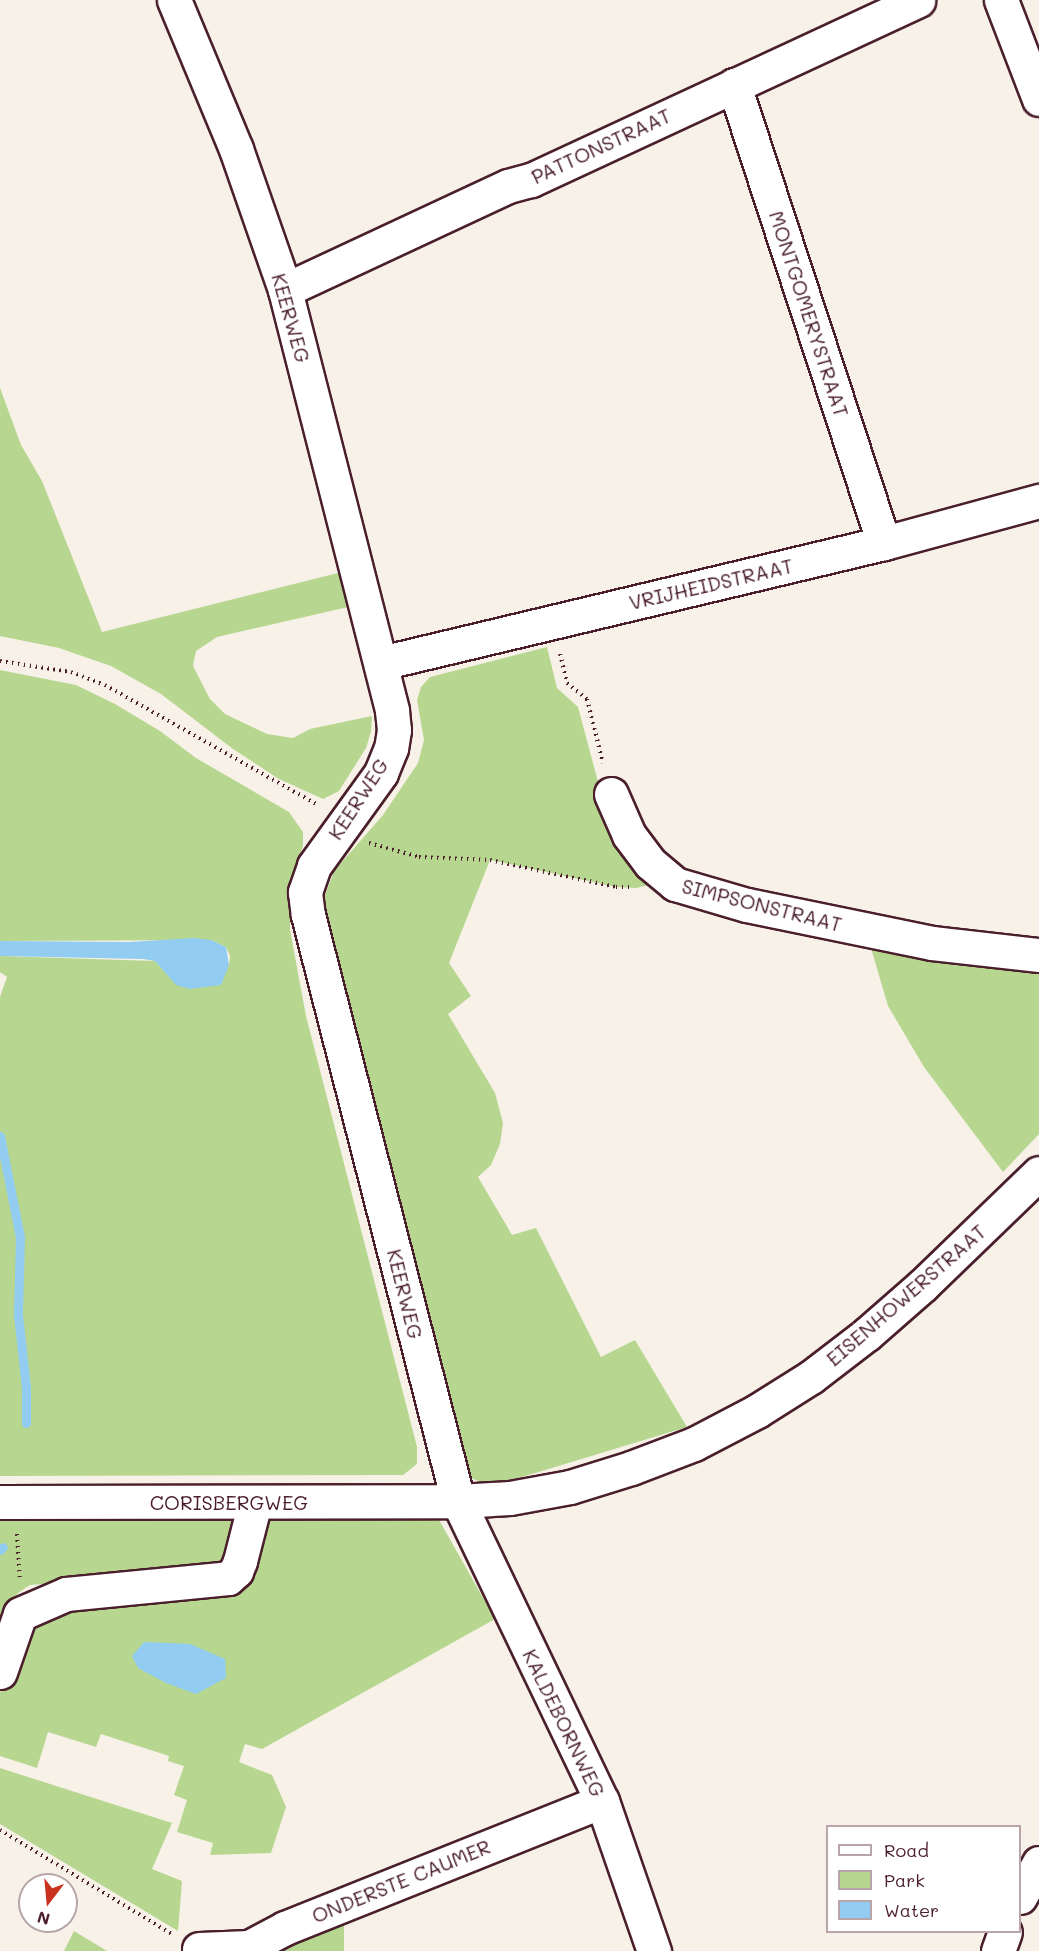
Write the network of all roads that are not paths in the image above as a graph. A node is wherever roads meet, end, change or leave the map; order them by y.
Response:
1 (174, 0) edge
2 (918, 0) edge
3 (1001, 0) edge
4 (734, 85) junction
5 (1039, 99) edge
6 (285, 290) junction
7 (1039, 501) edge
8 (884, 543) junction
9 (381, 663) junction
10 (610, 794) road end
11 (1039, 955) edge
12 (1039, 1173) edge
13 (458, 1501) junction
14 (0, 1502) edge
15 (255, 1502) junction
16 (0, 1672) edge
17 (602, 1801) junction
18 (1039, 1863) edge
19 (1021, 1896) edge
20 (1005, 1933) edge
21 (199, 1948) road end
22 (654, 1951) edge
23 (998, 1951) edge

1 - 6 street, KEERWEG
2 - 4 street, PATTONSTRAAT
3 - 5 street
4 - 6 street, PATTONSTRAAT
4 - 8 street, MONTGOMERYSTRAAT
6 - 9 street, KEERWEG
7 - 8 street, VRIJHEIDSTRAAT
8 - 9 street, VRIJHEIDSTRAAT
9 - 13 street, KEERWEG
10 - 11 street, SIMPSONSTRAAT
12 - 13 street, EISENHOWERSTRAAT
13 - 15 street, CORISBERGWEG
13 - 17 street, KALDEBORNWEG
14 - 15 street, CORISBERGWEG
15 - 16 street
17 - 21 street, ONDERSTE CAUMER
17 - 22 street, KALDEBORNWEG
18 - 19 street
20 - 23 street

